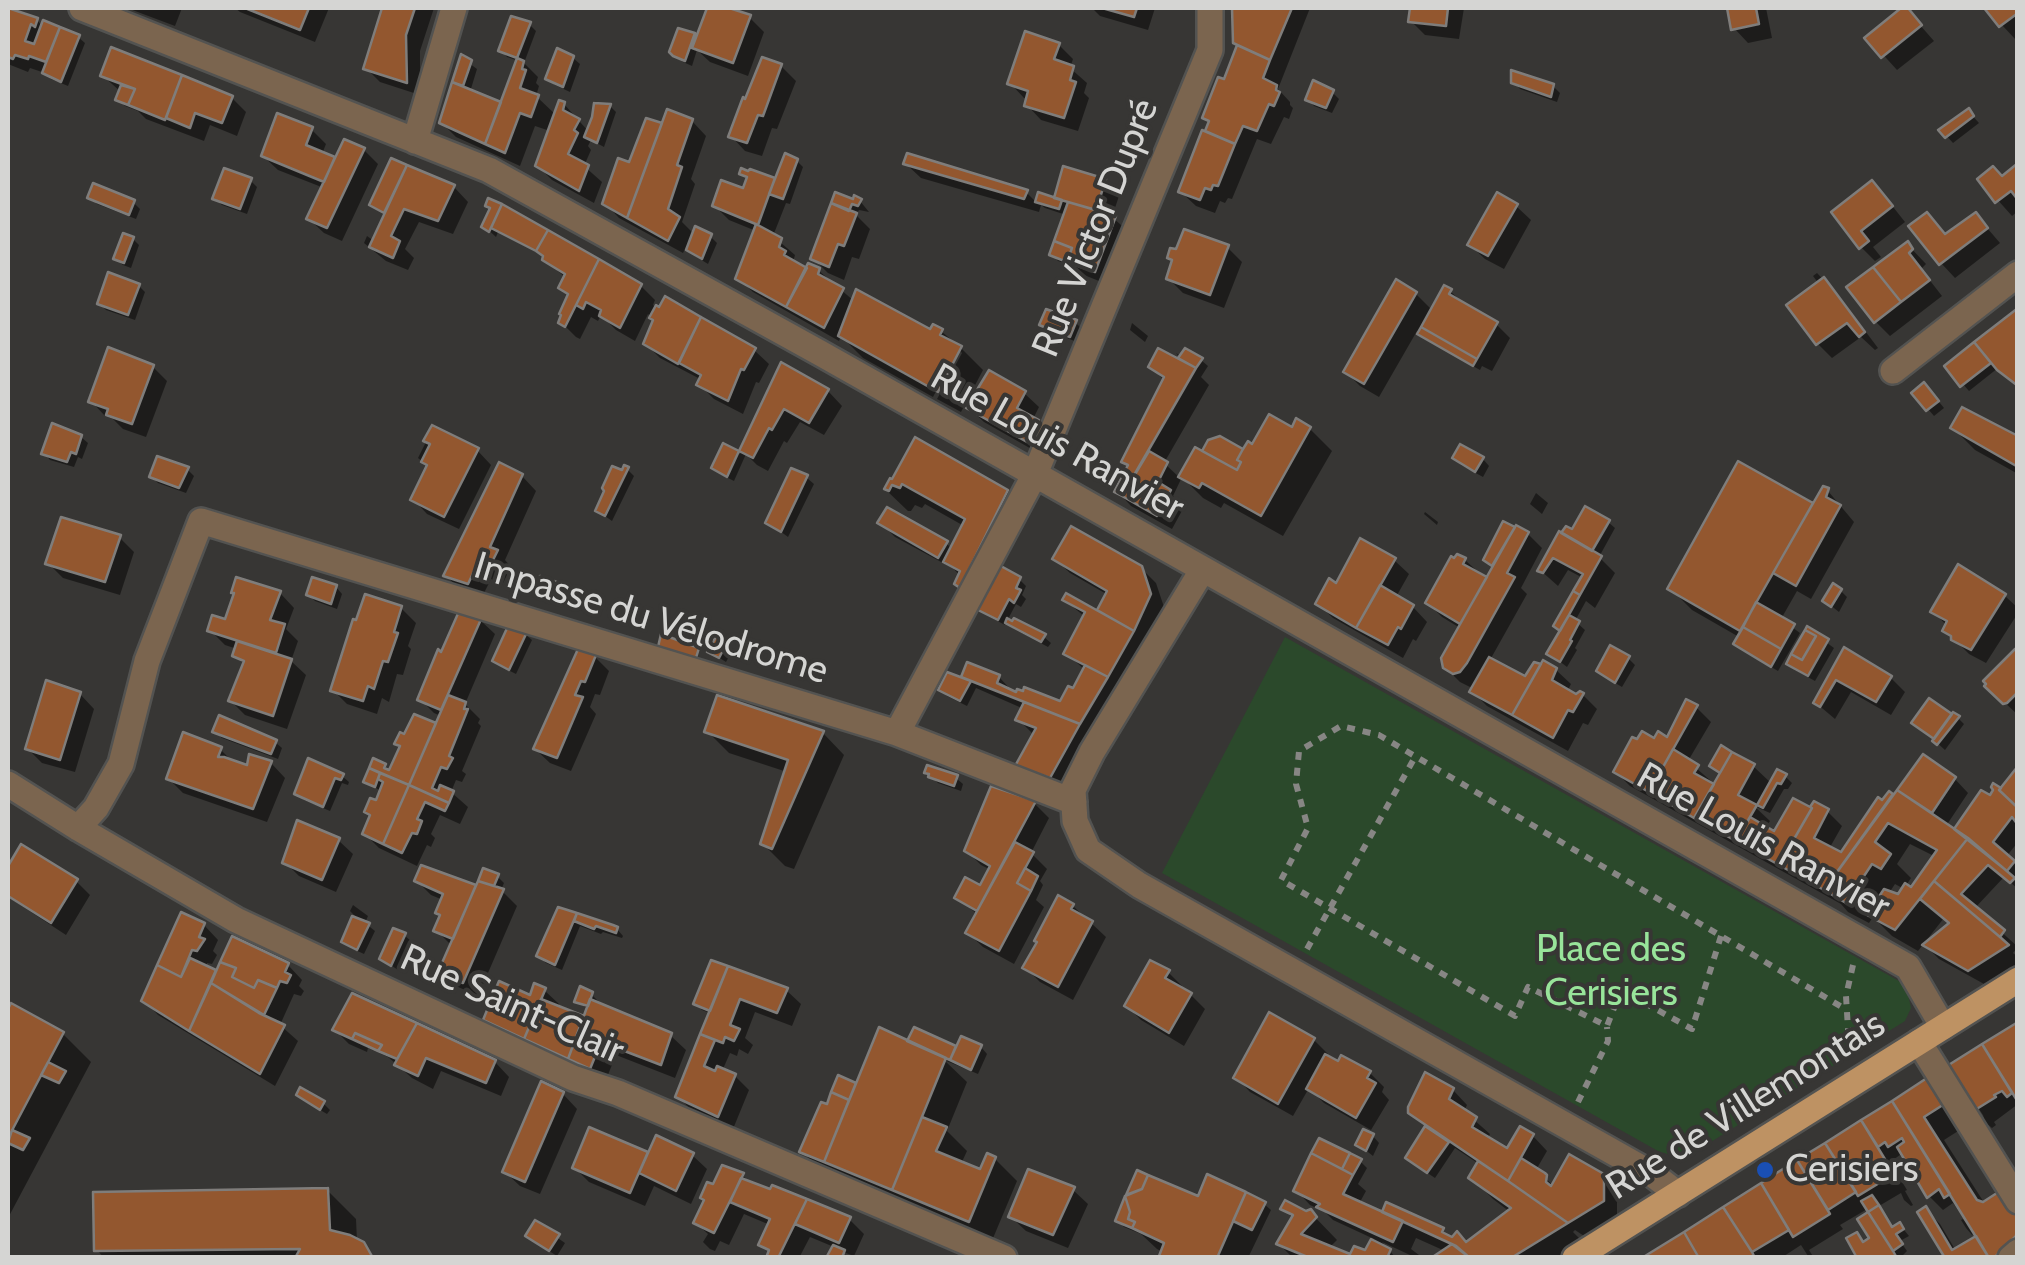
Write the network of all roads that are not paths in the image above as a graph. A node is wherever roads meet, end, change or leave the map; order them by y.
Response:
1 (82, 8) edge
2 (454, 8) edge
3 (1210, 8) edge
4 (415, 141) junction
5 (2018, 274) edge
6 (1893, 371) dead end
7 (1035, 474) junction
8 (1203, 569) junction
9 (897, 733) junction
10 (8, 784) edge
11 (1074, 802) junction
12 (78, 828) junction
13 (2018, 980) edge
14 (1950, 1022) junction
15 (1919, 1042) junction
16 (1678, 1194) junction
17 (2018, 1201) edge
18 (2018, 1252) edge
19 (1004, 1258) edge
20 (1575, 1258) edge
21 (2011, 1258) edge

1 - 4 street, Rue Louis Ranvier
2 - 4 street
3 - 7 street, Rue Victor Dupré
4 - 7 street, Rue Louis Ranvier
5 - 6 street
7 - 8 street, Rue Louis Ranvier
7 - 9 street, Rue Victor Dupré
8 - 11 street
8 - 14 street, Rue Louis Ranvier
9 - 11 street, Impasse du Vélodrome
9 - 12 street, Impasse du Vélodrome
10 - 12 street, Rue Saint-Clair
11 - 16 street
12 - 19 street, Rue Saint-Clair
13 - 14 main road, Rue de Villemontais
14 - 15 main road, Rue de Villemontais
15 - 16 main road, Rue de Villemontais
15 - 17 street
16 - 20 main road, Rue de Villemontais
18 - 21 street

